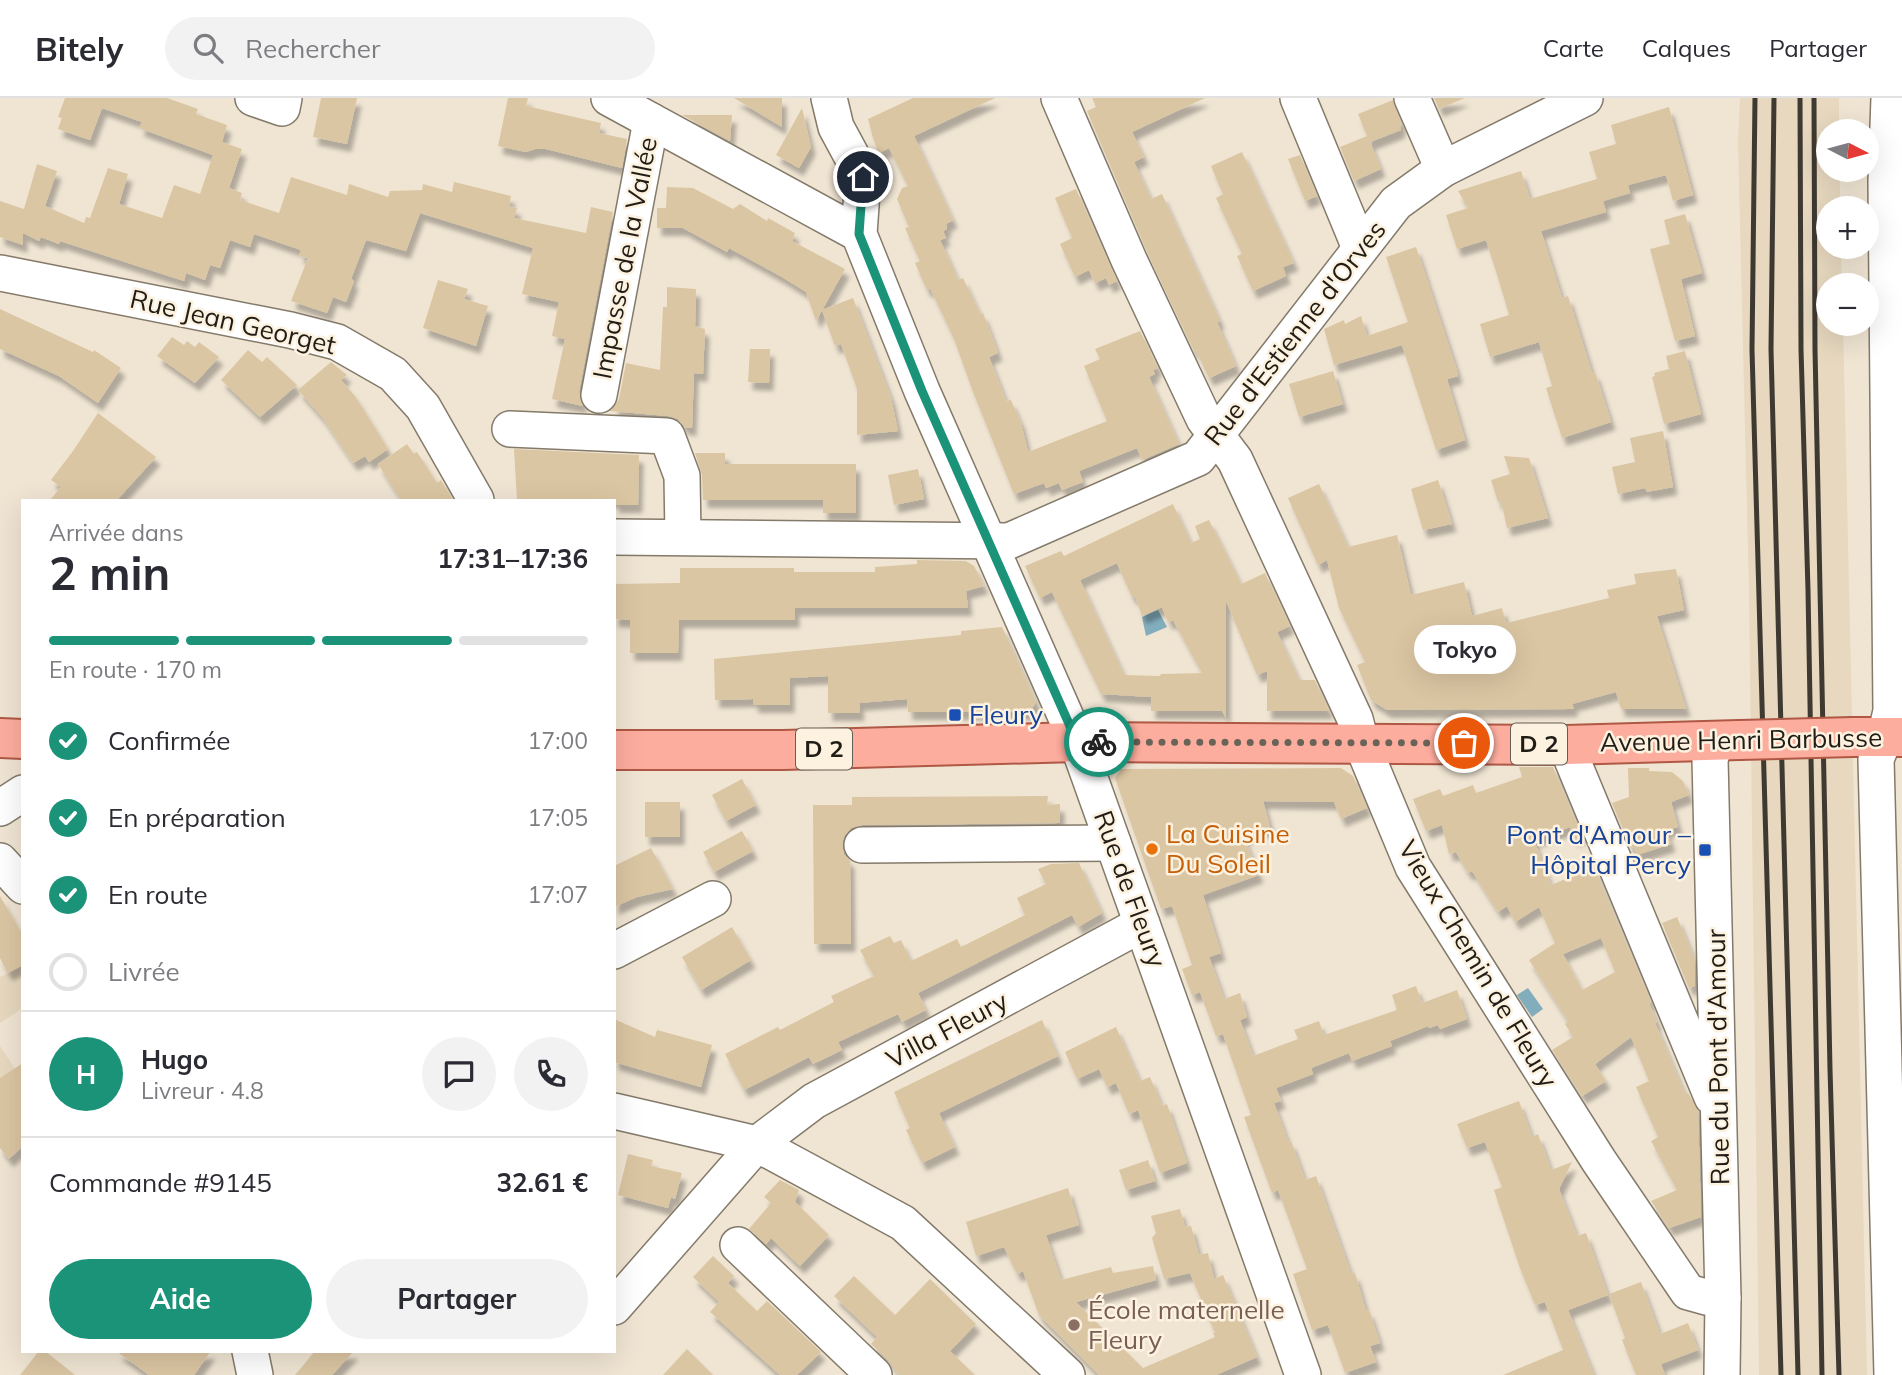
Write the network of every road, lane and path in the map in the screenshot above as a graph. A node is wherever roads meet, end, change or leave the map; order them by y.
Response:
1 (253, 98) edge
2 (284, 98) edge
3 (609, 98) edge
4 (829, 98) edge
5 (1059, 98) edge
6 (1298, 98) edge
7 (1412, 98) edge
8 (1585, 98) edge
9 (1889, 98) edge
10 (651, 121) junction
11 (1443, 169) junction
12 (859, 234) junction
13 (1360, 248) junction
14 (0, 273) edge
15 (599, 395) dead end
16 (510, 429) dead end
17 (1215, 434) junction
18 (475, 499) edge
19 (616, 537) edge
20 (683, 537) junction
21 (986, 539) junction
22 (0, 737) edge
23 (1880, 737) edge
24 (21, 739) edge
25 (1728, 740) junction
26 (1077, 742) junction
27 (1361, 742) junction
28 (1566, 745) junction
29 (616, 750) edge
30 (0, 758) edge
31 (21, 759) edge
32 (21, 794) edge
33 (0, 808) edge
34 (1113, 843) junction
35 (862, 845) dead end
36 (0, 862) edge
37 (21, 884) edge
38 (713, 899) dead end
39 (1142, 924) junction
40 (616, 950) edge
41 (616, 1111) edge
42 (1718, 1114) junction
43 (757, 1144) junction
44 (738, 1245) dead end
45 (1723, 1298) junction
46 (616, 1305) edge
47 (874, 1375) edge
48 (1067, 1375) edge
49 (1303, 1375) edge
50 (1722, 1375) edge
51 (1892, 1375) edge

1 - 2 street
3 - 10 street
4 - 12 street, Rue de Fleury
5 - 17 street, Vieux Chemin de Fleury
6 - 13 street
7 - 11 street
8 - 11 street, Rue d'Estienne d'Orves
9 - 23 street
10 - 12 street
10 - 15 street, Impasse de la Vallée
11 - 13 street, Rue d'Estienne d'Orves
12 - 21 street, Rue de Fleury
13 - 17 street, Rue d'Estienne d'Orves
14 - 18 street, Rue Jean Georget
16 - 20 street
17 - 21 street, Rue d'Estienne d'Orves
17 - 27 street, Vieux Chemin de Fleury
19 - 20 street, Rue d'Estienne d'Orves
20 - 21 street, Rue d'Estienne d'Orves
21 - 26 street, Rue de Fleury
22 - 24 main road
23 - 25 main road, Avenue Henri Barbusse / D 2, bridge
23 - 51 street
25 - 28 main road, Avenue Henri Barbusse / D 2
25 - 42 street, Rue du Pont d'Amour
26 - 27 main road, Avenue Henri Barbusse / D 2
26 - 29 main road, Avenue Henri Barbusse / D 2
26 - 34 street, Rue de Fleury
27 - 28 main road, Avenue Henri Barbusse / D 2
27 - 45 street, Vieux Chemin de Fleury
28 - 42 street
30 - 31 main road
32 - 33 street
34 - 35 street
34 - 39 street, Rue de Fleury
36 - 37 street
38 - 40 street
39 - 43 street, Villa Fleury
39 - 49 street, Rue de Fleury
41 - 43 street
42 - 45 street, Rue du Pont d'Amour
43 - 46 street, Villa Fleury
43 - 48 street
44 - 47 street
45 - 50 street, Rue du Pont d'Amour

